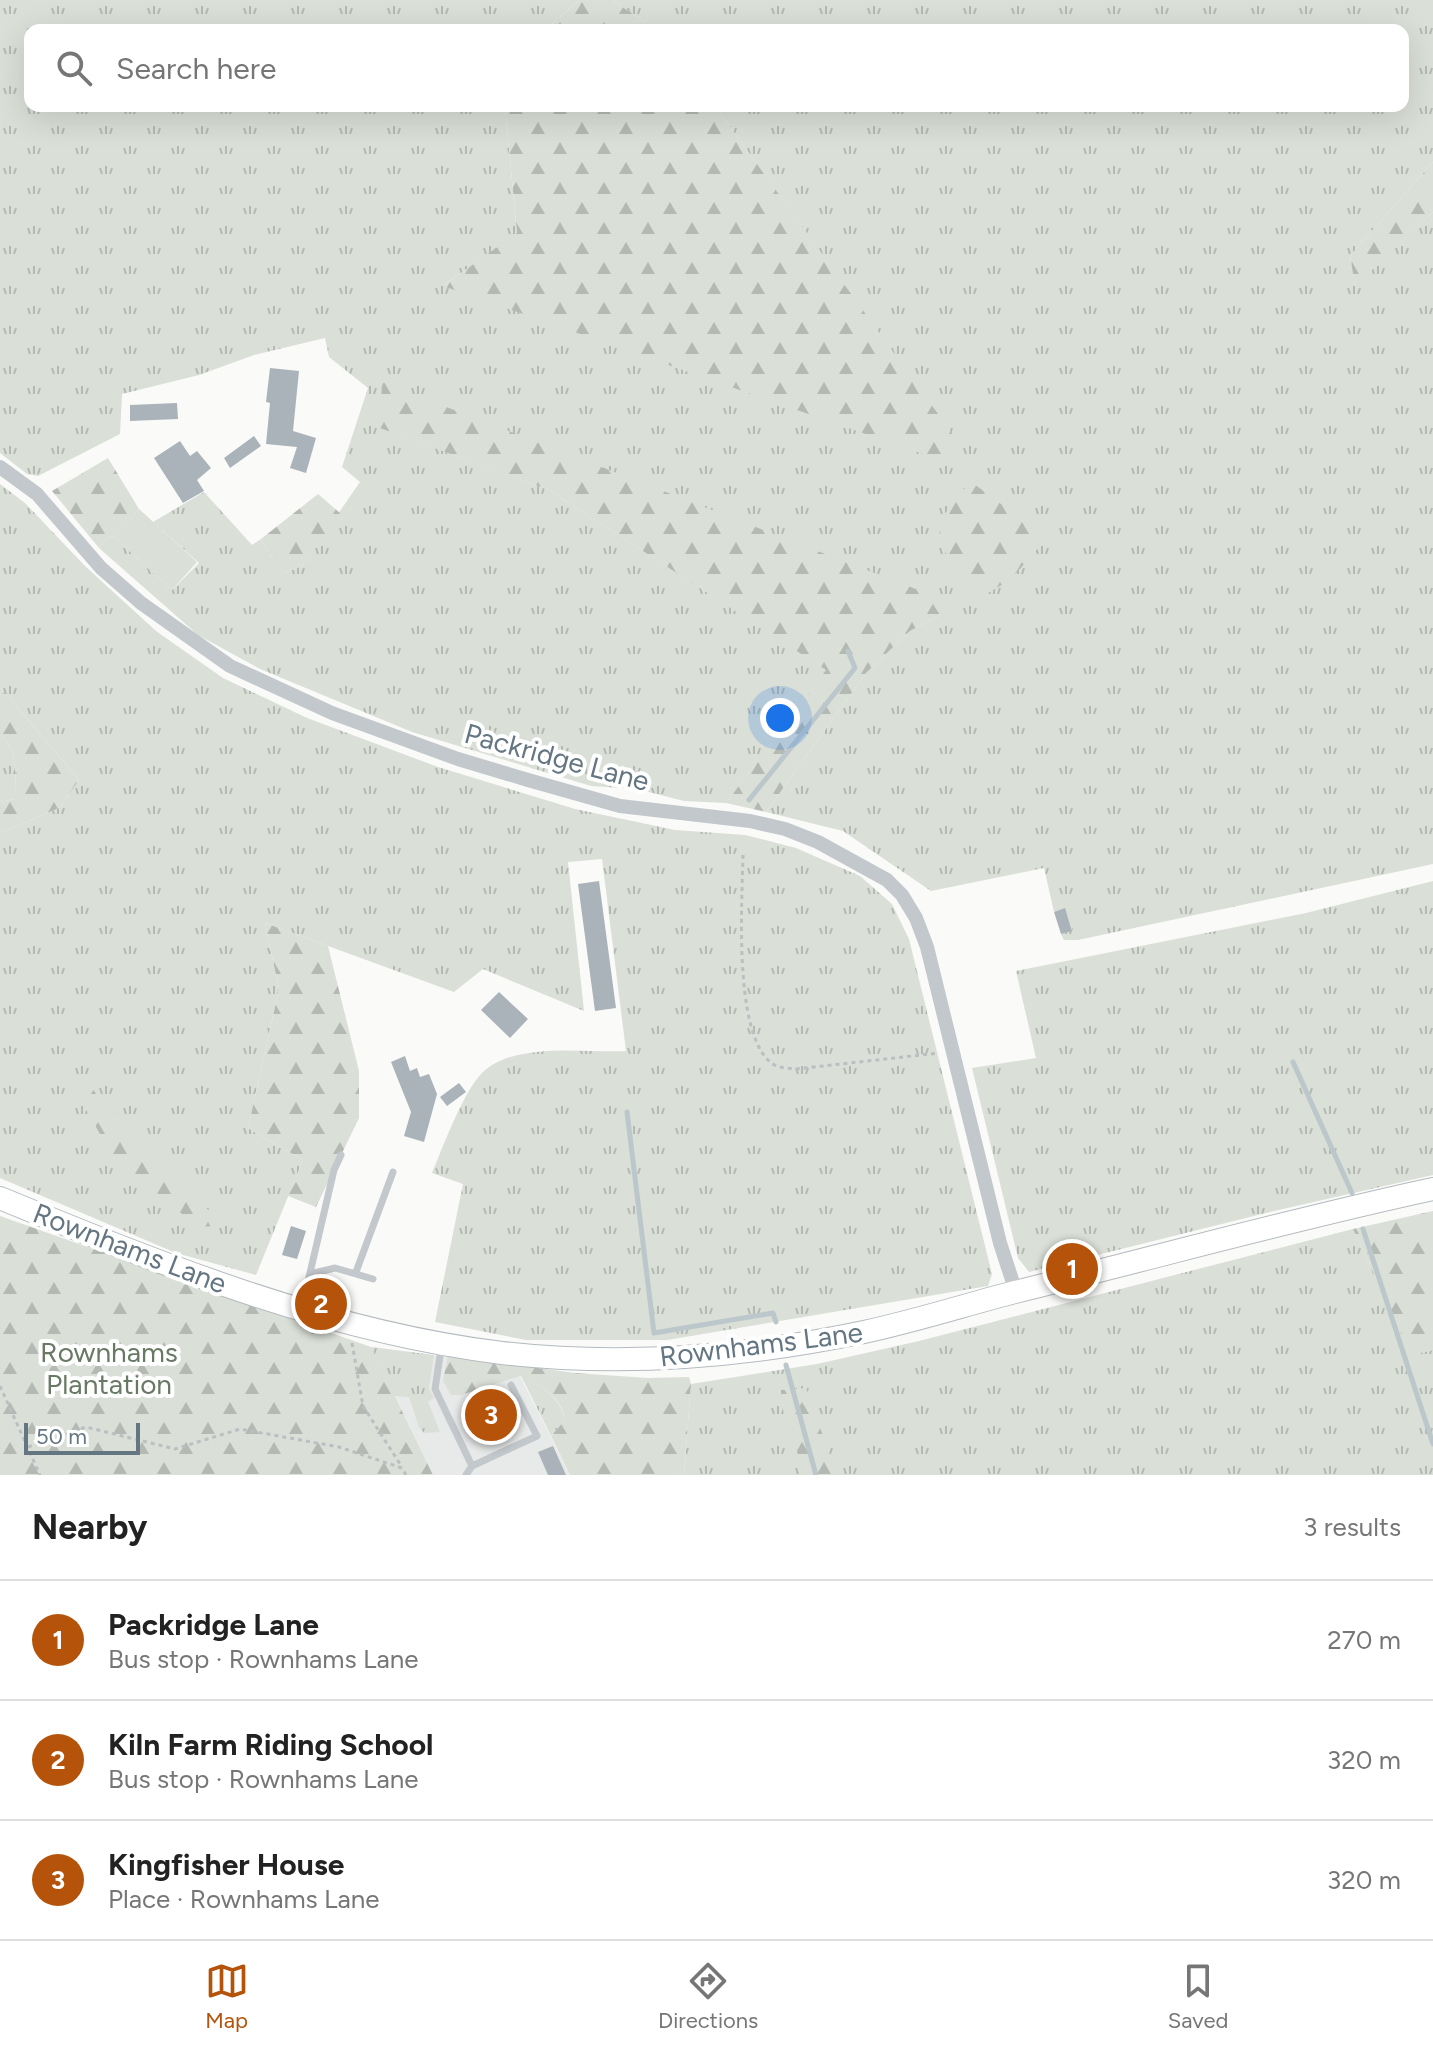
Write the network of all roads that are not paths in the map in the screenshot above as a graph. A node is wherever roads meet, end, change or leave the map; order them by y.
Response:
1 (0, 467) edge
2 (341, 1155) dead end
3 (393, 1172) dead end
4 (1433, 1189) edge
5 (0, 1198) edge
6 (356, 1272) junction
7 (310, 1274) junction
8 (373, 1279) dead end
9 (1016, 1292) junction
10 (301, 1309) junction
11 (442, 1343) junction
12 (511, 1385) dead end
13 (472, 1466) junction
14 (466, 1475) edge

1 - 9 street, Packridge Lane
2 - 7 lane
3 - 6 lane
4 - 9 street, Rownhams Lane
5 - 10 street, Rownhams Lane
6 - 7 lane
6 - 8 lane
7 - 10 lane
9 - 11 street, Rownhams Lane
10 - 11 street, Rownhams Lane
11 - 13 lane
12 - 13 lane
13 - 14 lane

